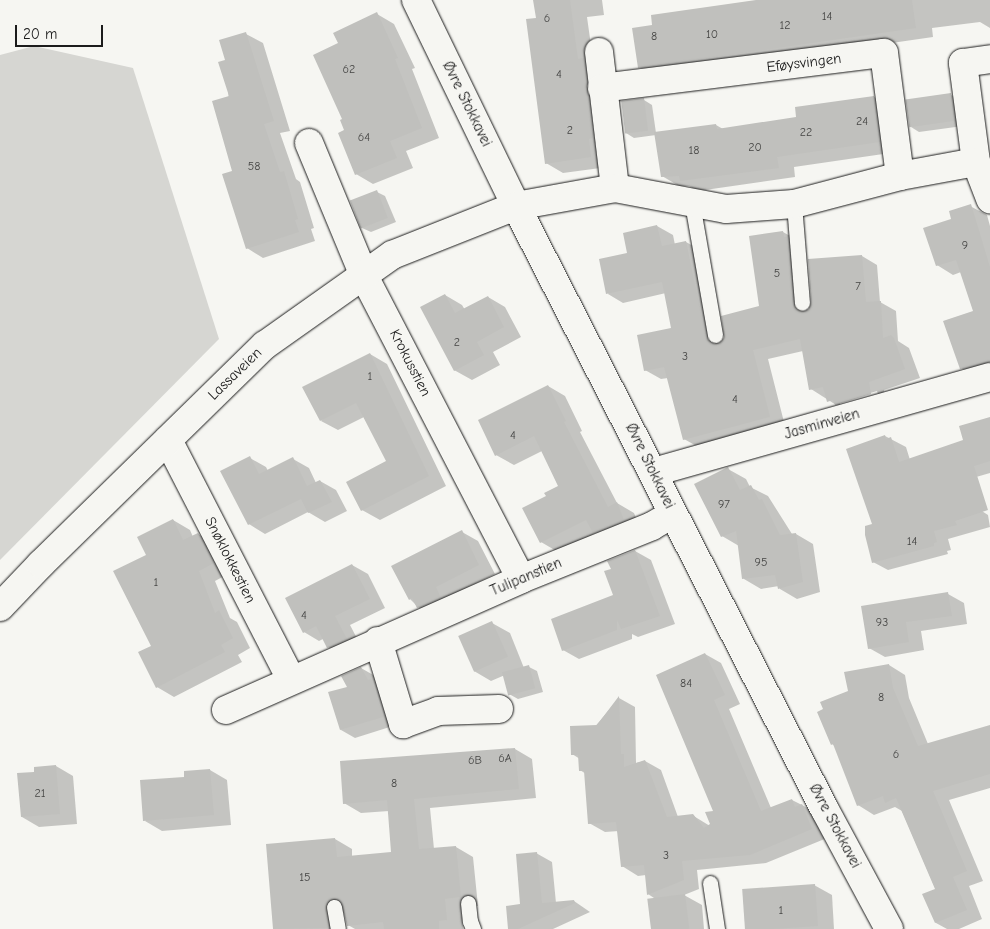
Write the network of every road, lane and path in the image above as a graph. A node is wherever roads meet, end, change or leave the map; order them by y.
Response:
1 (416, 0) edge
2 (599, 52) dead end
3 (990, 59) edge
4 (602, 88) junction
5 (310, 143) dead end
6 (976, 162) junction
7 (900, 176) junction
8 (616, 188) junction
9 (990, 199) edge
10 (692, 203) junction
11 (794, 204) junction
12 (516, 206) junction
13 (364, 276) junction
14 (802, 303) dead end
15 (715, 335) dead end
16 (990, 377) edge
17 (168, 440) junction
18 (654, 472) junction
19 (673, 514) junction
20 (521, 579) junction
21 (0, 607) edge
22 (378, 641) junction
23 (291, 679) junction
24 (498, 709) dead end
25 (226, 710) dead end
26 (710, 883) dead end
27 (468, 903) dead end
28 (334, 907) dead end
29 (338, 929) edge
30 (473, 929) edge
31 (717, 929) edge
32 (889, 929) edge

1 - 12 street, Øvre Stokkavei
2 - 4 street
3 - 6 street
4 - 7 street, Eføysvingen
4 - 8 street
5 - 13 street, Krokusstien
6 - 7 street
6 - 9 street
7 - 11 street
8 - 10 street
8 - 12 street
10 - 11 street
10 - 15 lane
11 - 14 lane
12 - 13 street, Lassaveien
12 - 18 street, Øvre Stokkavei
13 - 17 street, Lassaveien
13 - 20 street, Krokusstien
16 - 18 street, Jasminveien
17 - 21 street, Lassaveien
17 - 23 street, Snøklokkestien
18 - 19 street, Øvre Stokkavei
19 - 20 street, Tulipanstien
19 - 32 street, Øvre Stokkavei
20 - 22 street, Tulipanstien
22 - 23 street, Tulipanstien
22 - 24 street
23 - 25 street, Tulipanstien
26 - 31 lane
27 - 30 lane
28 - 29 lane

